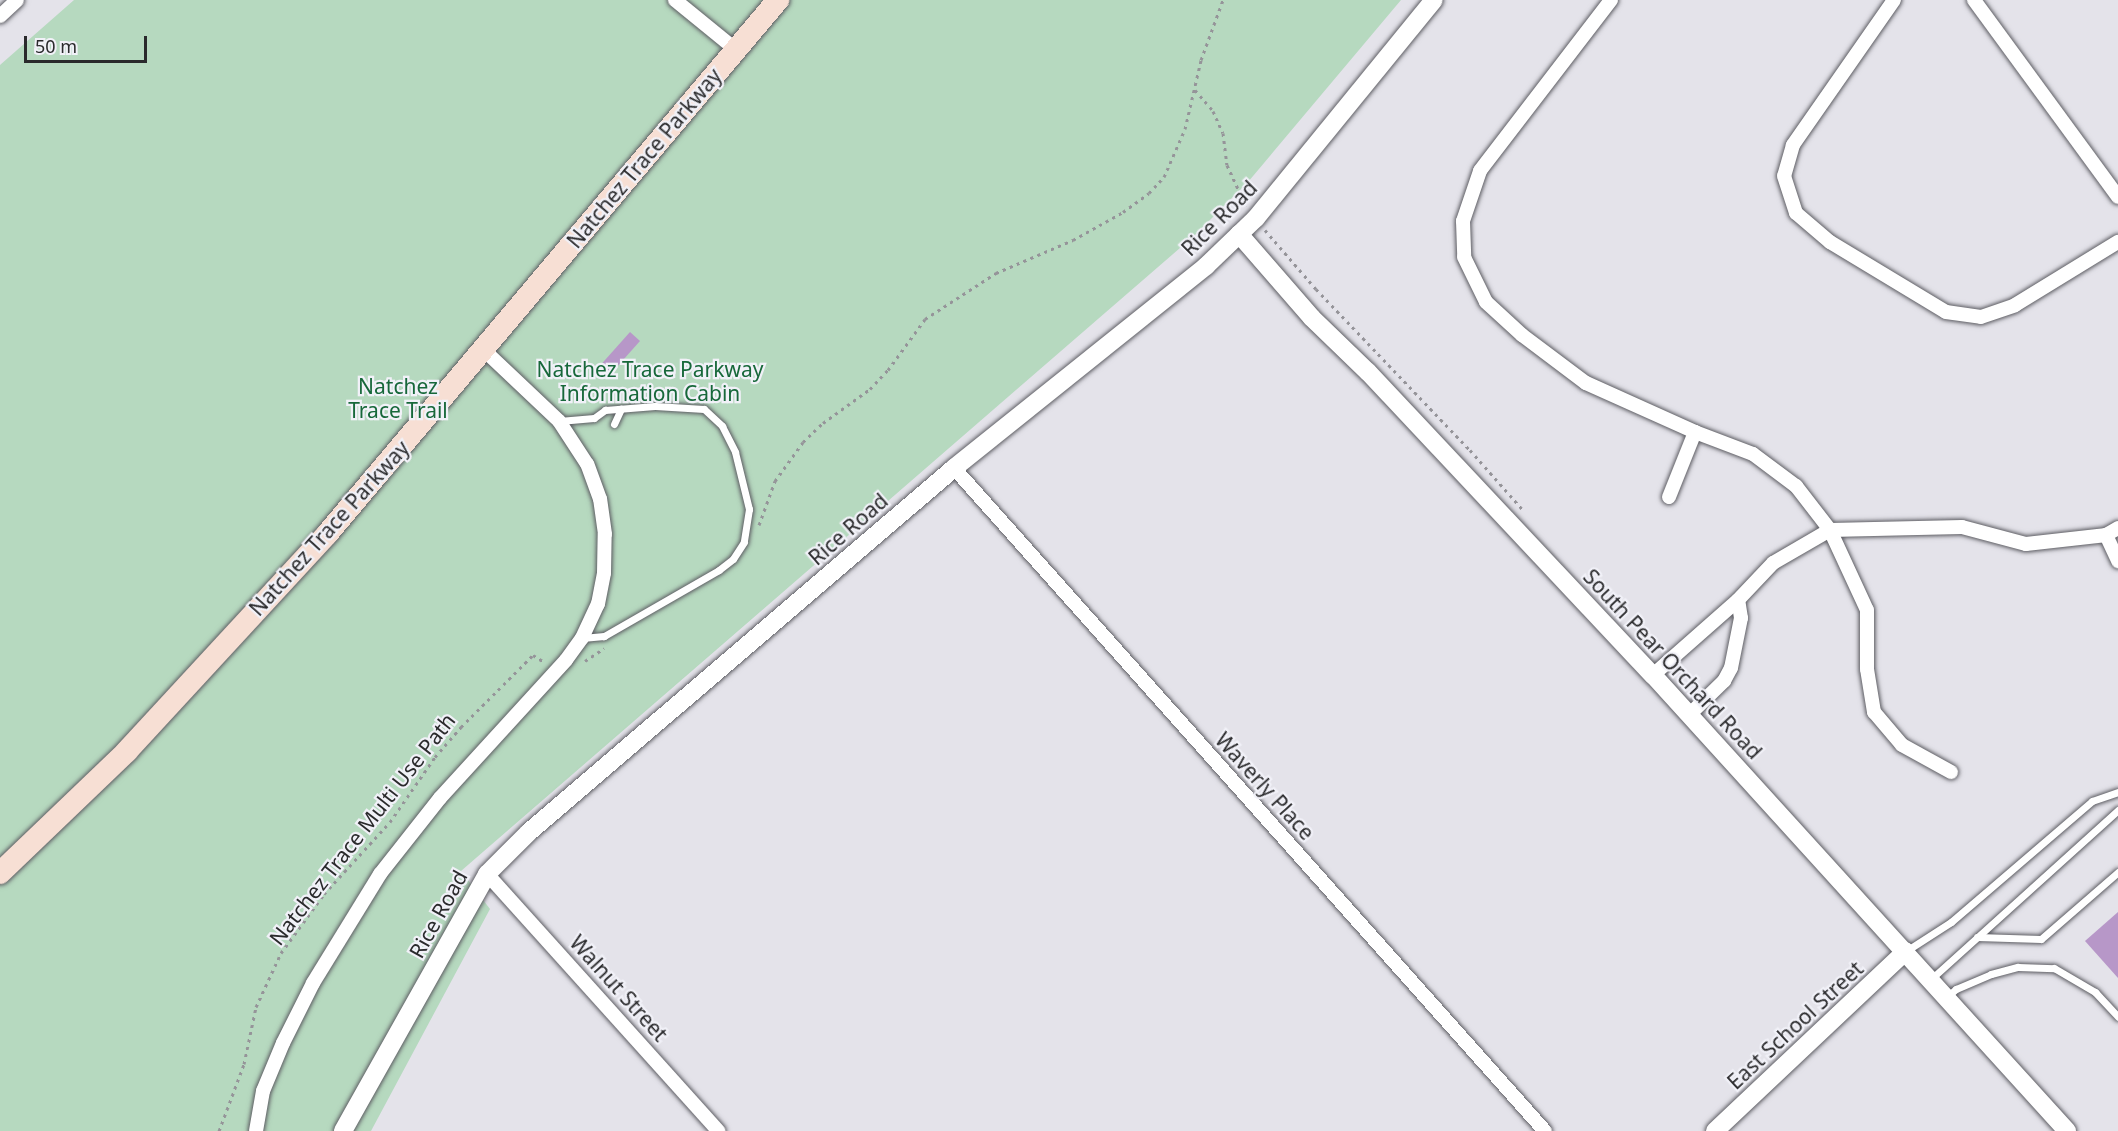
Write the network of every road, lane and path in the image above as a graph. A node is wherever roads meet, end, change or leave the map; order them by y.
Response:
1 (17, 0) edge
2 (675, 0) edge
3 (778, 0) edge
4 (1223, 0) edge
5 (1434, 0) edge
6 (1611, 0) edge
7 (1894, 0) edge
8 (1974, 0) edge
9 (0, 16) edge
10 (735, 50) junction
11 (1195, 90) junction
12 (2118, 197) edge
13 (1245, 205) dead end
14 (1239, 234) junction
15 (2118, 242) edge
16 (484, 350) junction
17 (621, 409) junction
18 (559, 421) junction
19 (614, 424) dead end
20 (1695, 432) junction
21 (954, 468) junction
22 (1670, 497) dead end
23 (2118, 528) edge
24 (1830, 530) junction
25 (756, 534) dead end
26 (2106, 536) junction
27 (2118, 561) edge
28 (1738, 600) junction
29 (582, 638) junction
30 (613, 643) dead end
31 (583, 662) dead end
32 (551, 667) dead end
33 (1653, 675) junction
34 (1689, 715) junction
35 (1951, 772) dead end
36 (2118, 792) edge
37 (2118, 810) edge
38 (2118, 872) edge
39 (0, 873) edge
40 (487, 874) junction
41 (1977, 937) junction
42 (1906, 951) junction
43 (1931, 979) junction
44 (1947, 997) junction
45 (2118, 1017) edge
46 (219, 1131) edge
47 (256, 1131) edge
48 (343, 1131) edge
49 (718, 1131) edge
50 (1545, 1131) edge
51 (1715, 1131) edge
52 (2067, 1131) edge

1 - 9 street
2 - 10 street
3 - 10 main road, Natchez Trace Parkway
4 - 11 path
5 - 14 street, Rice Road
6 - 20 street
7 - 15 street
8 - 12 street
10 - 16 main road, Natchez Trace Parkway
11 - 13 path
11 - 25 path
14 - 21 street, Rice Road
14 - 33 street, South Pear Orchard Road
16 - 18 street
16 - 39 main road, Natchez Trace Parkway
17 - 18 lane
17 - 19 lane
17 - 29 lane
18 - 29 street
20 - 22 street
20 - 24 street
21 - 40 street, Rice Road
21 - 50 street, Waverly Place
23 - 26 street
24 - 26 street
24 - 28 street
24 - 35 street
26 - 27 street
28 - 33 street
28 - 34 street
29 - 47 street
30 - 31 path
32 - 46 path, Natchez Trace Multi Use Path
33 - 34 street, South Pear Orchard Road
34 - 42 street, South Pear Orchard Road
36 - 42 lane
37 - 41 lane
38 - 41 lane
40 - 48 street, Rice Road
40 - 49 street, Walnut Street
41 - 43 lane
42 - 43 street, South Pear Orchard Road
42 - 51 street, East School Street
43 - 44 street, South Pear Orchard Road
44 - 45 lane
44 - 52 street, South Pear Orchard Road

